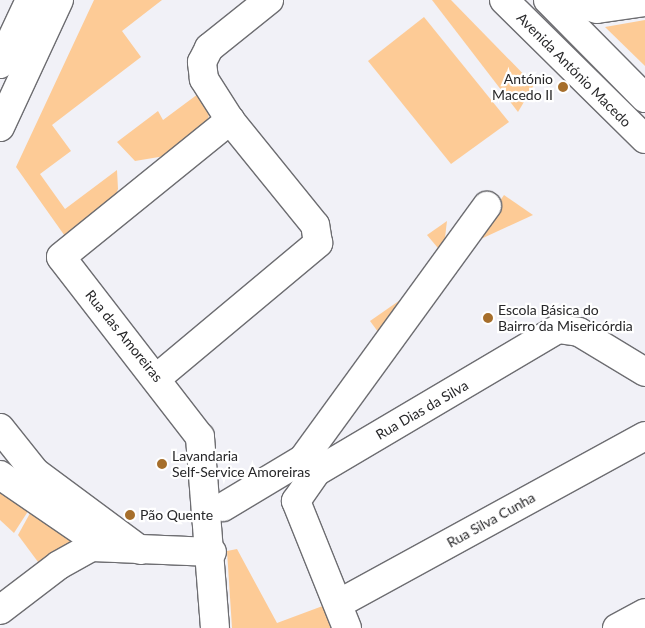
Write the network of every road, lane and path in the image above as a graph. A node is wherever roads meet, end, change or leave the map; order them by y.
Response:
1 (30, 0) edge
2 (59, 0) edge
3 (269, 0) edge
4 (504, 0) edge
5 (548, 0) edge
6 (568, 0) edge
7 (645, 2) edge
8 (0, 64) edge
9 (645, 98) edge
10 (230, 120) junction
11 (0, 127) edge
12 (645, 139) edge
13 (487, 206) dead end
14 (645, 372) edge
15 (158, 377) junction
16 (0, 428) edge
17 (645, 436) edge
18 (0, 475) edge
19 (223, 507) dead end
20 (92, 547) junction
21 (140, 550) junction
22 (212, 552) junction
23 (0, 610) edge
24 (645, 612) edge
25 (342, 616) edge
26 (215, 628) edge
27 (617, 628) edge

1 - 8 main road
2 - 11 main road
3 - 10 main road
4 - 12 main road, Avenida António Macedo
5 - 9 main road
6 - 7 main road
10 - 15 main road
10 - 15 main road, Rua das Amoreiras
13 - 19 main road
14 - 25 main road, Rua Dias da Silva
15 - 22 main road, Rua das Amoreiras
16 - 21 main road
17 - 25 main road, Rua Silva Cunha
18 - 20 main road
20 - 21 main road
20 - 23 main road
21 - 22 main road
22 - 26 main road, Rua das Amoreiras
24 - 27 main road

